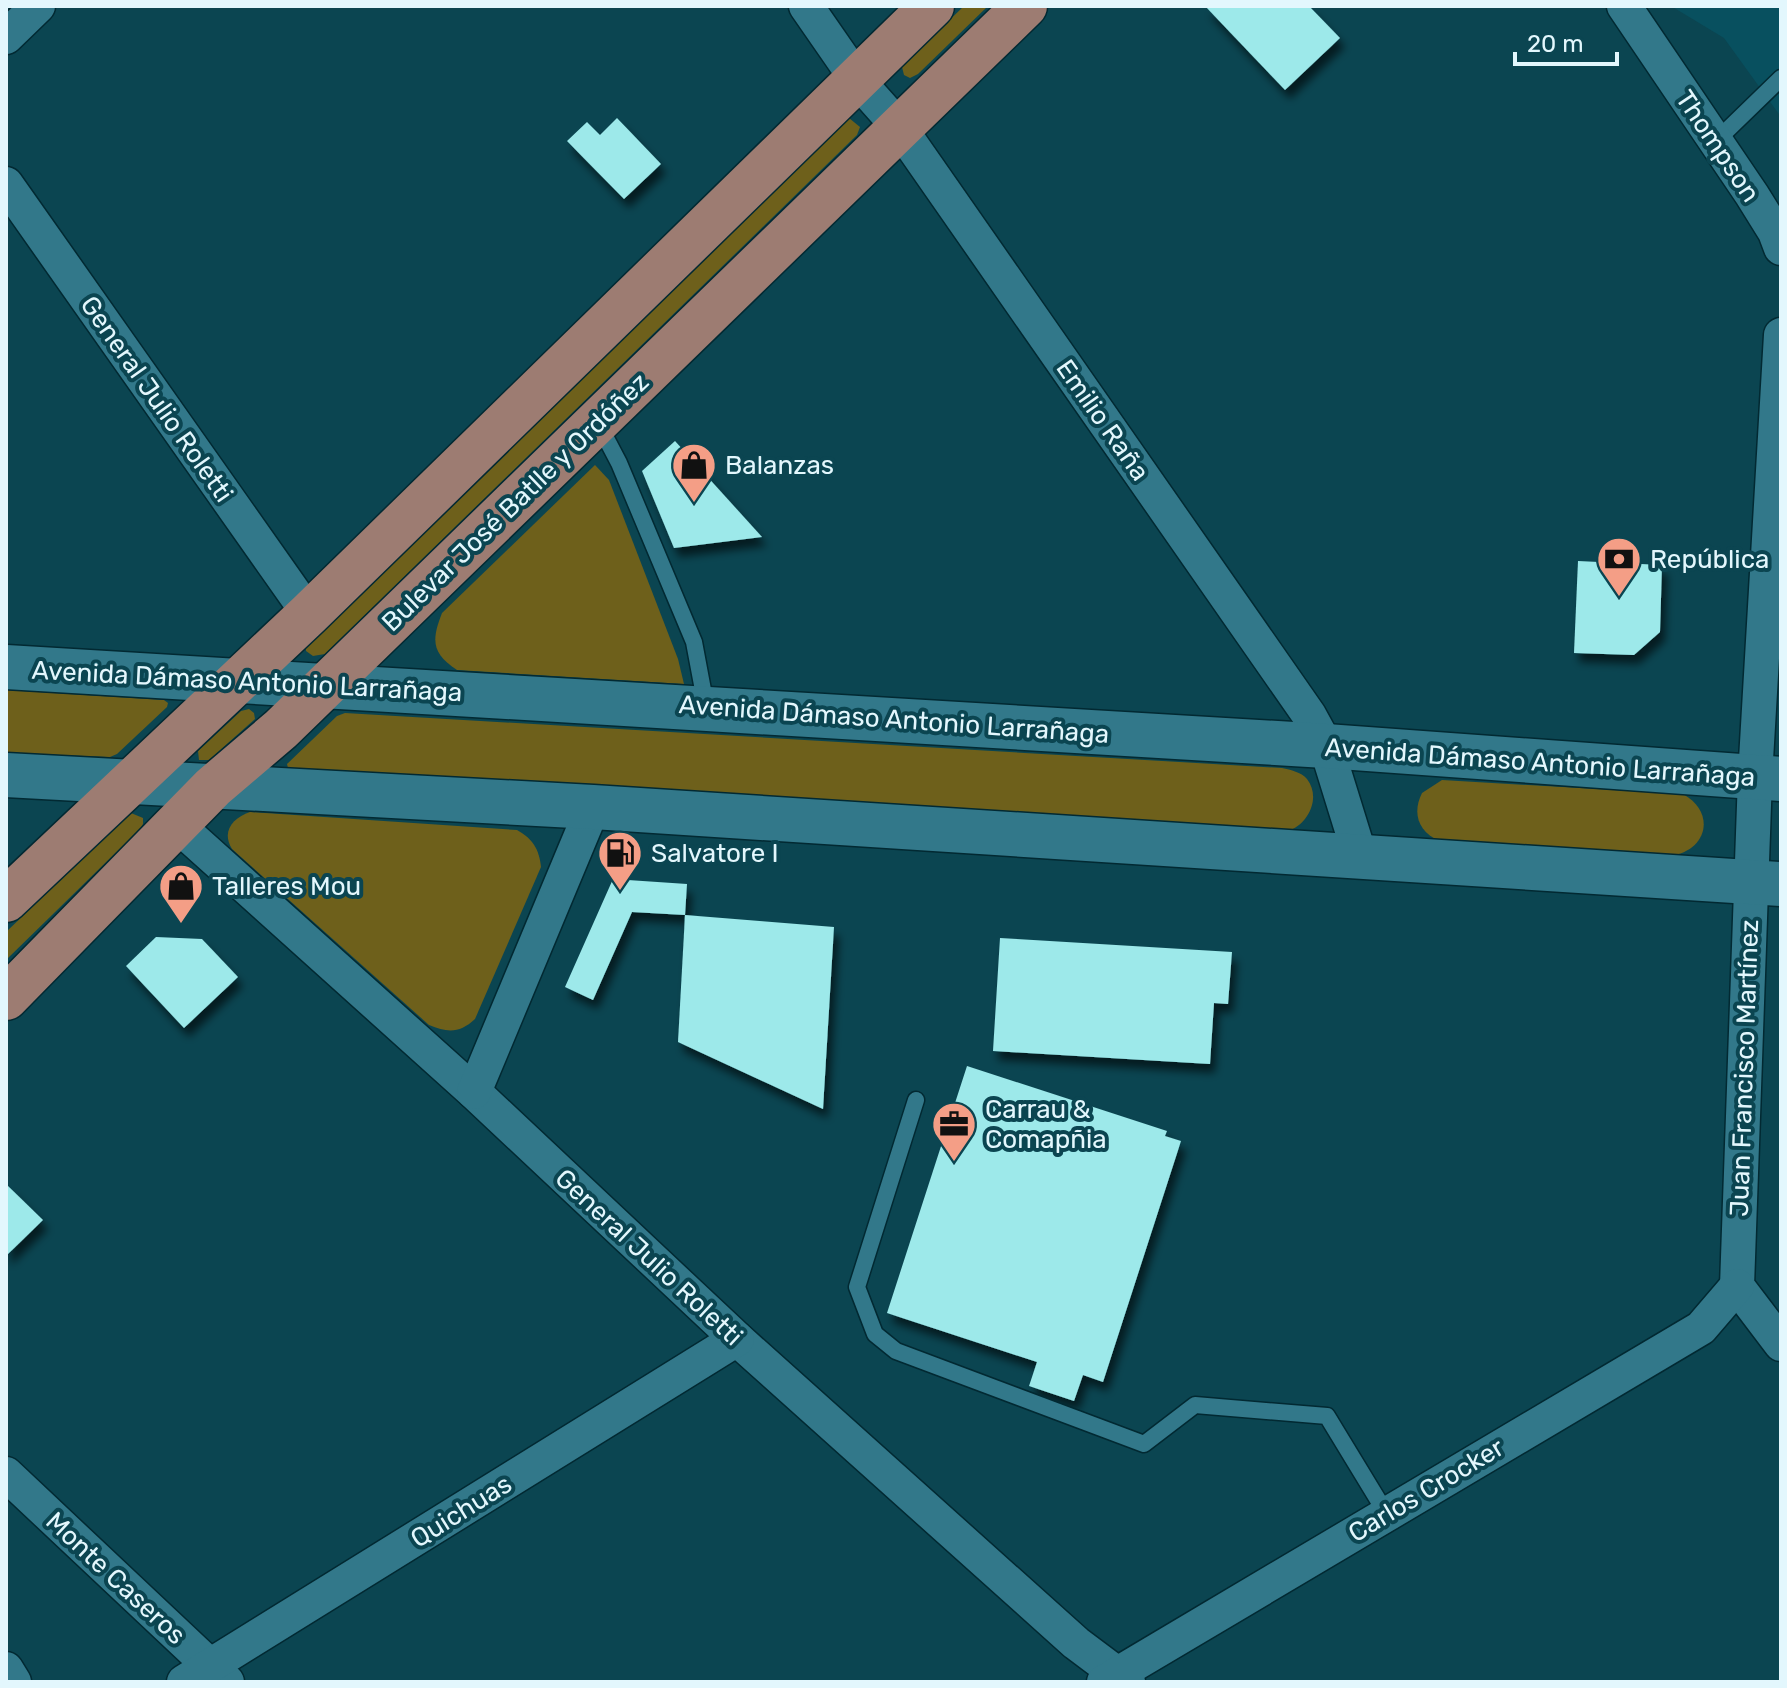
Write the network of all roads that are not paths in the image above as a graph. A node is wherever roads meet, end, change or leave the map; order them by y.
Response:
1 (38, 6) edge
2 (806, 6) edge
3 (932, 6) edge
4 (1025, 6) edge
5 (1624, 6) edge
6 (6, 37) edge
7 (1781, 78) edge
8 (858, 81) junction
9 (899, 127) junction
10 (1716, 141) junction
11 (6, 184) edge
12 (1781, 248) edge
13 (1781, 335) edge
14 (597, 421) junction
15 (309, 614) junction
16 (6, 667) edge
17 (239, 680) junction
18 (326, 685) junction
19 (706, 708) junction
20 (1326, 746) junction
21 (1769, 773) edge
22 (6, 775) edge
23 (130, 783) junction
24 (213, 787) junction
25 (593, 807) junction
26 (176, 824) junction
27 (1360, 856) junction
28 (1766, 883) edge
29 (6, 900) edge
30 (6, 998) edge
31 (474, 1092) junction
32 (916, 1100) dead end
33 (1737, 1286) junction
34 (737, 1339) junction
35 (1781, 1344) edge
36 (6, 1474) edge
37 (1386, 1513) junction
38 (6, 1669) edge
39 (207, 1677) edge
40 (1117, 1679) edge
41 (14, 1682) edge

1 - 6 street
2 - 8 street, Emilio Raña
3 - 8 main road
4 - 9 main road, Bulevar José Batlle y Ordóñez
5 - 10 street, Thompson
7 - 10 lane
8 - 9 street, Emilio Raña
8 - 15 main road
9 - 14 main road, Bulevar José Batlle y Ordóñez
9 - 20 street, Emilio Raña
10 - 12 street, Thompson
11 - 15 street, General Julio Roletti
13 - 21 street
14 - 18 main road, Bulevar José Batlle y Ordóñez
14 - 19 lane
15 - 17 main road
16 - 17 street, Avenida Dámaso Antonio Larrañaga
17 - 18 street, Avenida Dámaso Antonio Larrañaga
17 - 23 main road
18 - 19 street, Avenida Dámaso Antonio Larrañaga
18 - 24 main road, Bulevar José Batlle y Ordóñez
19 - 20 street, Avenida Dámaso Antonio Larrañaga
20 - 21 street, Avenida Dámaso Antonio Larrañaga
20 - 27 street, Emilio Raña
21 - 28 street, Juan Francisco Martínez
22 - 23 street
23 - 24 street
23 - 29 main road
24 - 25 street
24 - 26 main road, Bulevar José Batlle y Ordóñez
25 - 27 street
25 - 31 street
26 - 30 main road, Bulevar José Batlle y Ordóñez
26 - 31 street, General Julio Roletti
27 - 28 street
28 - 33 street, Juan Francisco Martínez
31 - 34 street, General Julio Roletti
32 - 37 lane
33 - 35 street
33 - 37 street, Carlos Crocker
34 - 39 street, Quichuas
34 - 40 street, General Julio Roletti
36 - 39 street, Monte Caseros
37 - 40 street, Carlos Crocker
38 - 41 street

